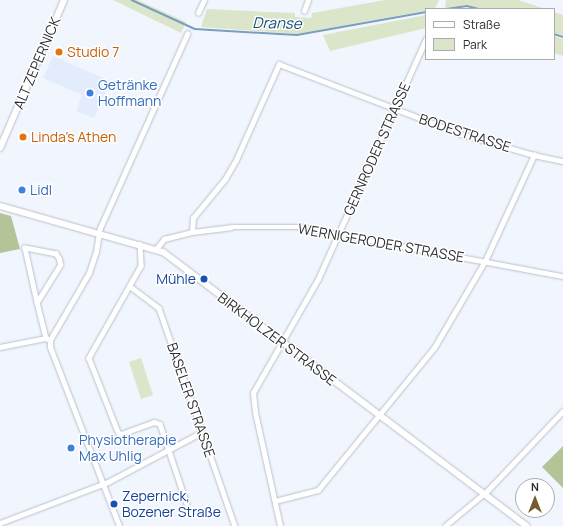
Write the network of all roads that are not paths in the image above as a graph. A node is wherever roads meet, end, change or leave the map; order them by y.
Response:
1 (64, 0) edge
2 (204, 0) edge
3 (308, 0) edge
4 (304, 10) dead end
5 (198, 13) dead end
6 (187, 34) dead end
7 (425, 41) edge
8 (394, 110) junction
9 (0, 148) edge
10 (534, 155) junction
11 (563, 161) edge
12 (0, 206) edge
13 (192, 232) junction
14 (339, 233) junction
15 (98, 234) junction
16 (140, 244) junction
17 (156, 249) junction
18 (485, 261) junction
19 (563, 276) edge
20 (131, 287) junction
21 (36, 302) junction
22 (48, 339) junction
23 (282, 343) junction
24 (0, 347) edge
25 (563, 411) edge
26 (379, 415) junction
27 (202, 432) junction
28 (169, 449) junction
29 (103, 484) junction
30 (483, 494) junction
31 (275, 501) junction
32 (187, 504) dead end
33 (0, 523) edge
34 (119, 526) edge
35 (235, 526) edge
36 (280, 526) edge
37 (445, 526) edge
38 (526, 526) edge

1 - 9 street, ALT ZEPERNICK
2 - 5 street
3 - 4 street
6 - 15 street
7 - 8 street, GERNRODER STRASSE
8 - 10 street, BODESTRASSE
8 - 13 street, BODESTRASSE
8 - 14 street, GERNRODER STRASSE
10 - 11 street, BODESTRASSE
10 - 18 street
12 - 15 street, BIRKHOLZER STRASSE
13 - 14 street, WERNIGERODER STRASSE
13 - 17 street, WERNIGERODER STRASSE
14 - 18 street, WERNIGERODER STRASSE
14 - 23 street, GERNRODER STRASSE
15 - 16 street, BIRKHOLZER STRASSE
15 - 22 street
16 - 17 street, BIRKHOLZER STRASSE
16 - 20 street
17 - 23 street, BIRKHOLZER STRASSE
18 - 19 street, WERNIGERODER STRASSE
18 - 26 street
20 - 27 street, BASELER STRASSE
20 - 28 street
21 - 21 street
21 - 22 street
22 - 24 street
22 - 29 street
23 - 26 street, BIRKHOLZER STRASSE
23 - 31 street, GERNRODER STRASSE
25 - 30 street
26 - 30 street, BIRKHOLZER STRASSE
26 - 31 street
27 - 28 street
27 - 35 street, BASELER STRASSE
28 - 29 street
28 - 32 street
29 - 33 street
29 - 34 street
30 - 37 street
30 - 38 street, BIRKHOLZER STRASSE
31 - 36 street, GERNRODER STRASSE

